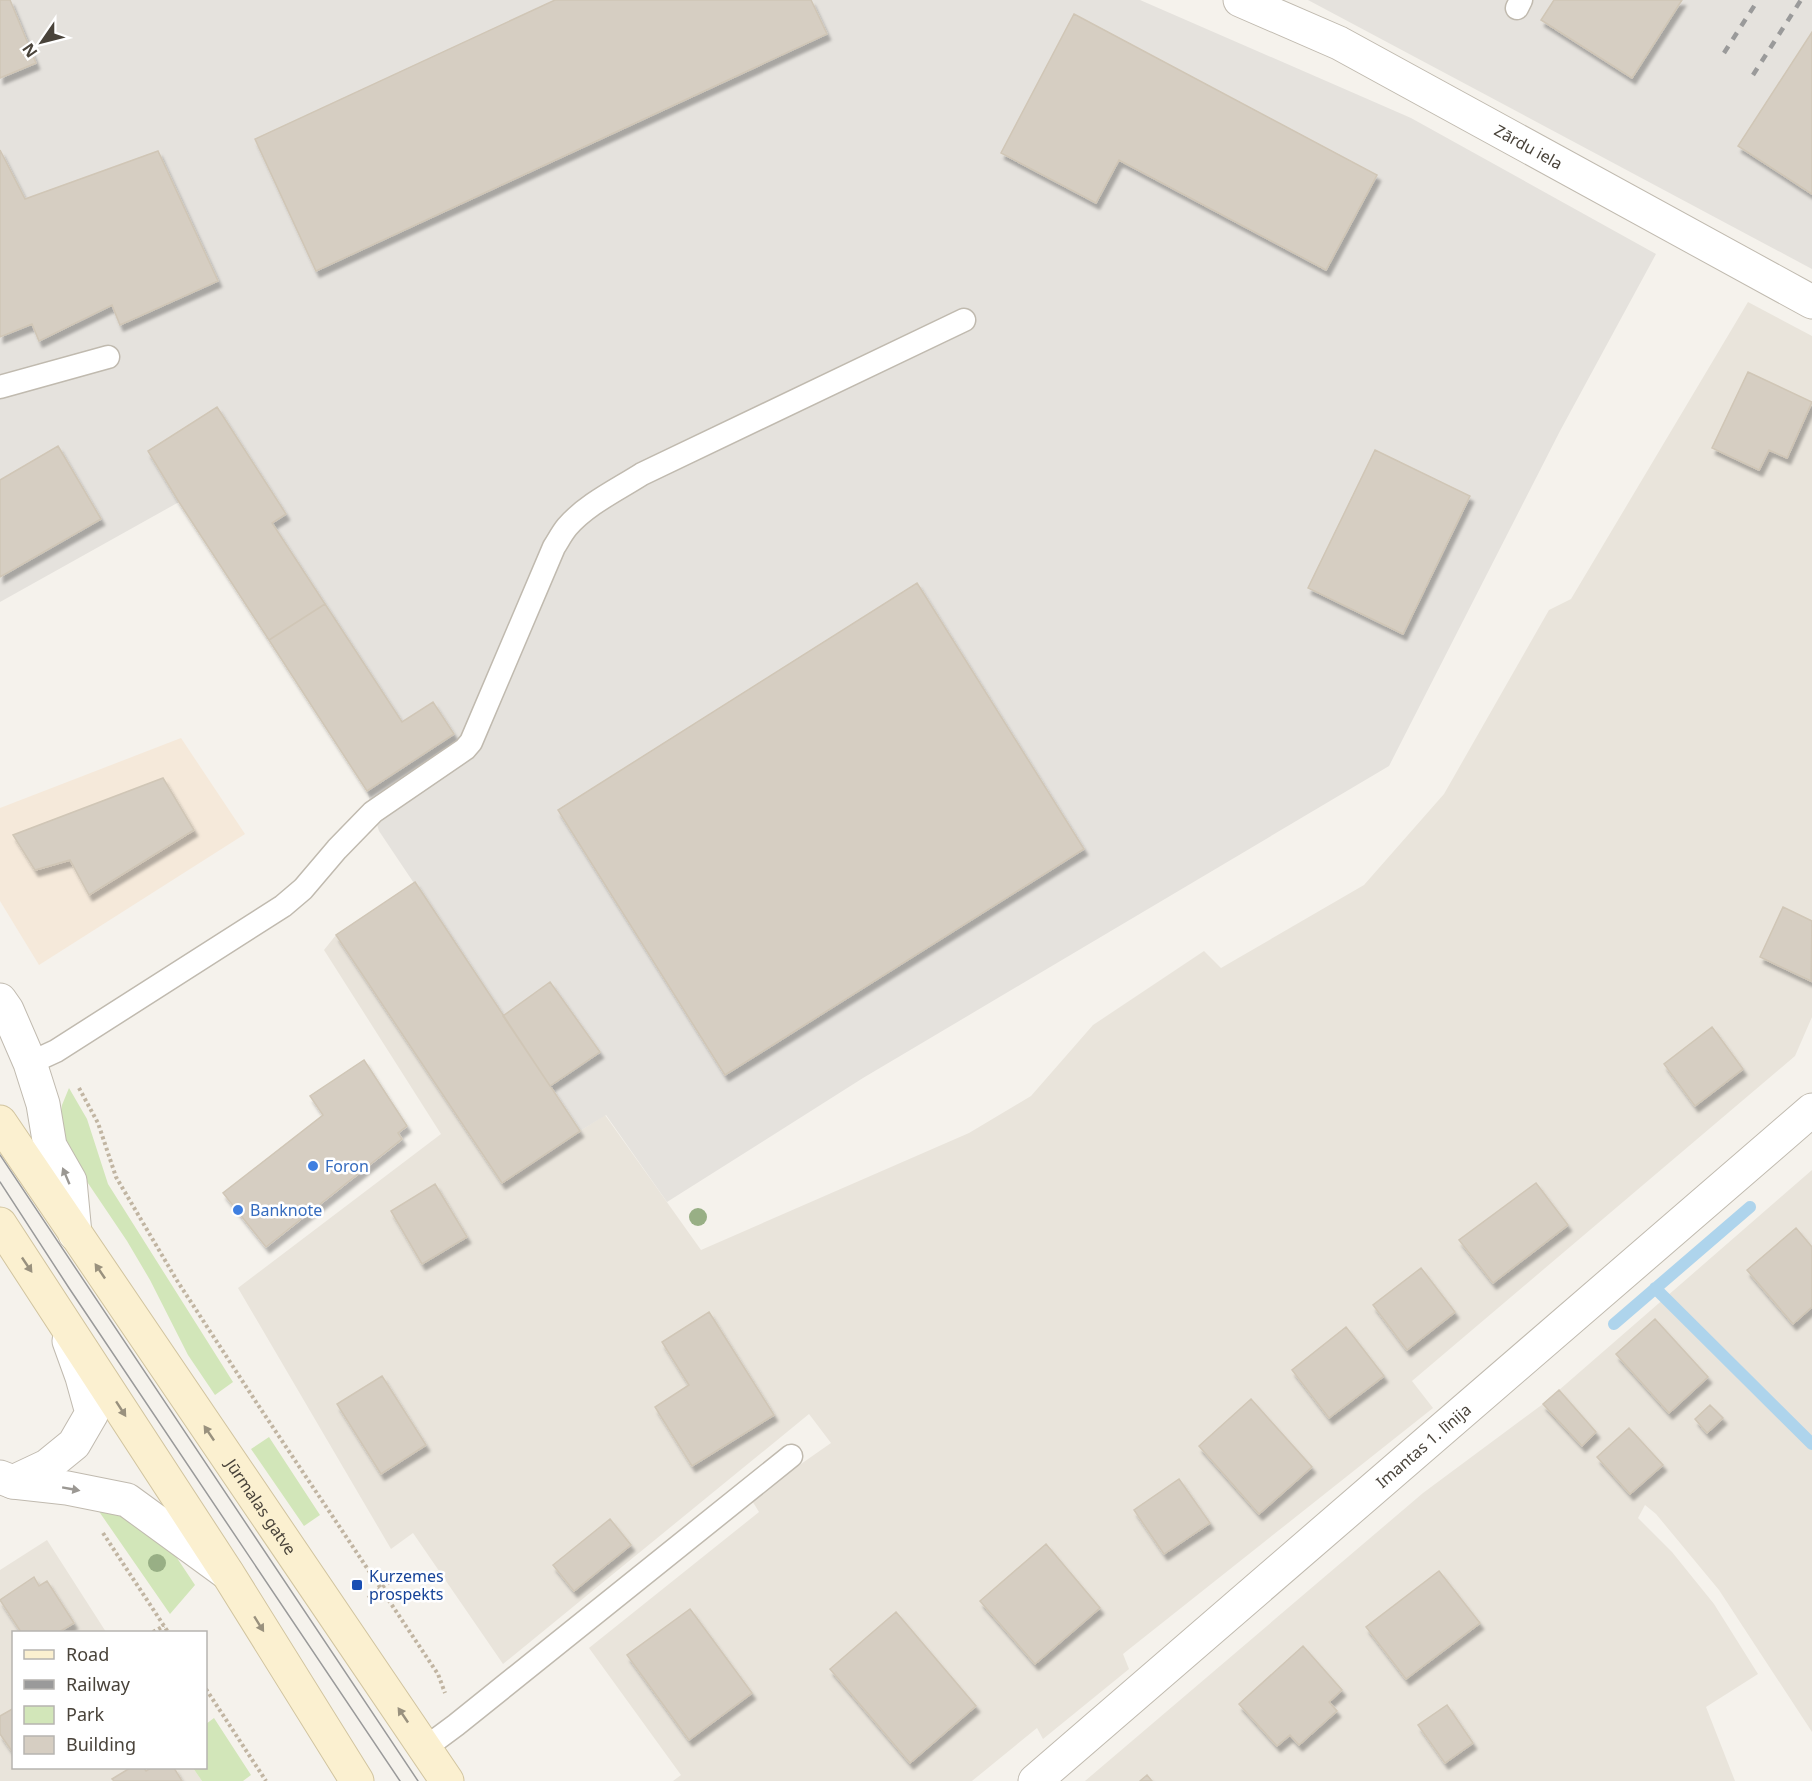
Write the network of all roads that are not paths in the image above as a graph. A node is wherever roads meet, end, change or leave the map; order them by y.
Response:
1 (1240, 0) edge
2 (1812, 302) edge
3 (964, 320) dead end
4 (108, 357) dead end
5 (0, 387) edge
6 (2, 1011) edge
7 (43, 1057) junction
8 (1812, 1110) edge
9 (0, 1122) edge
10 (0, 1224) edge
11 (75, 1234) junction
12 (59, 1312) junction
13 (791, 1456) dead end
14 (6, 1480) edge
15 (228, 1574) junction
16 (425, 1748) junction
17 (357, 1781) edge
18 (447, 1781) edge
19 (1035, 1781) edge

1 - 2 street, Zārdu iela
3 - 7 lane
4 - 5 lane
6 - 7 street, Jūrmalas gatve
11 -> 7 street, Jūrmalas gatve
8 - 19 street, Imantas 1. līnija
9 - 11 main road, Jūrmalas gatve
10 -> 12 main road
16 -> 11 main road, Jūrmalas gatve
12 - 14 street
12 -> 15 main road
13 - 16 lane
14 -> 15 street
15 -> 17 main road
16 - 18 main road, Jūrmalas gatve

